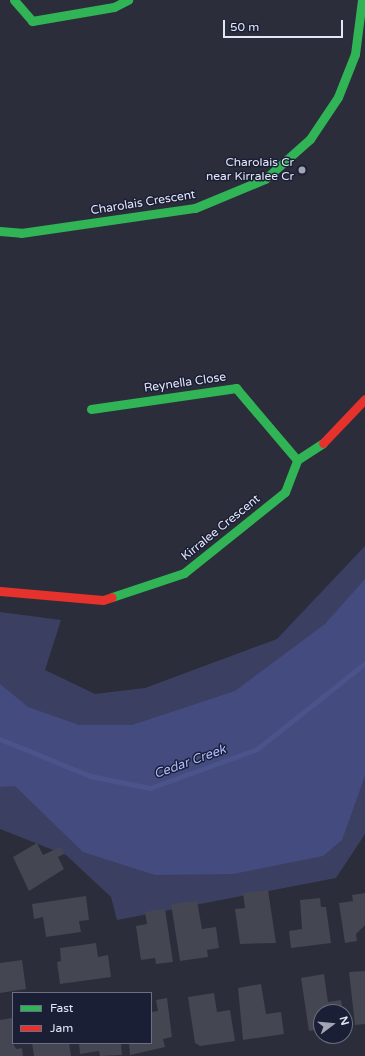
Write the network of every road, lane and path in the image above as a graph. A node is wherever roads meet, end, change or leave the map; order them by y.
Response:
1 (14, 0) edge
2 (128, 0) edge
3 (362, 0) edge
4 (0, 231) edge
5 (365, 399) edge
6 (91, 409) dead end
7 (298, 460) junction
8 (0, 591) edge

1 - 2 street
3 - 4 street, Charolais Crescent
5 - 7 street
6 - 7 street, Reynella Close
7 - 8 street, Kirralee Crescent

